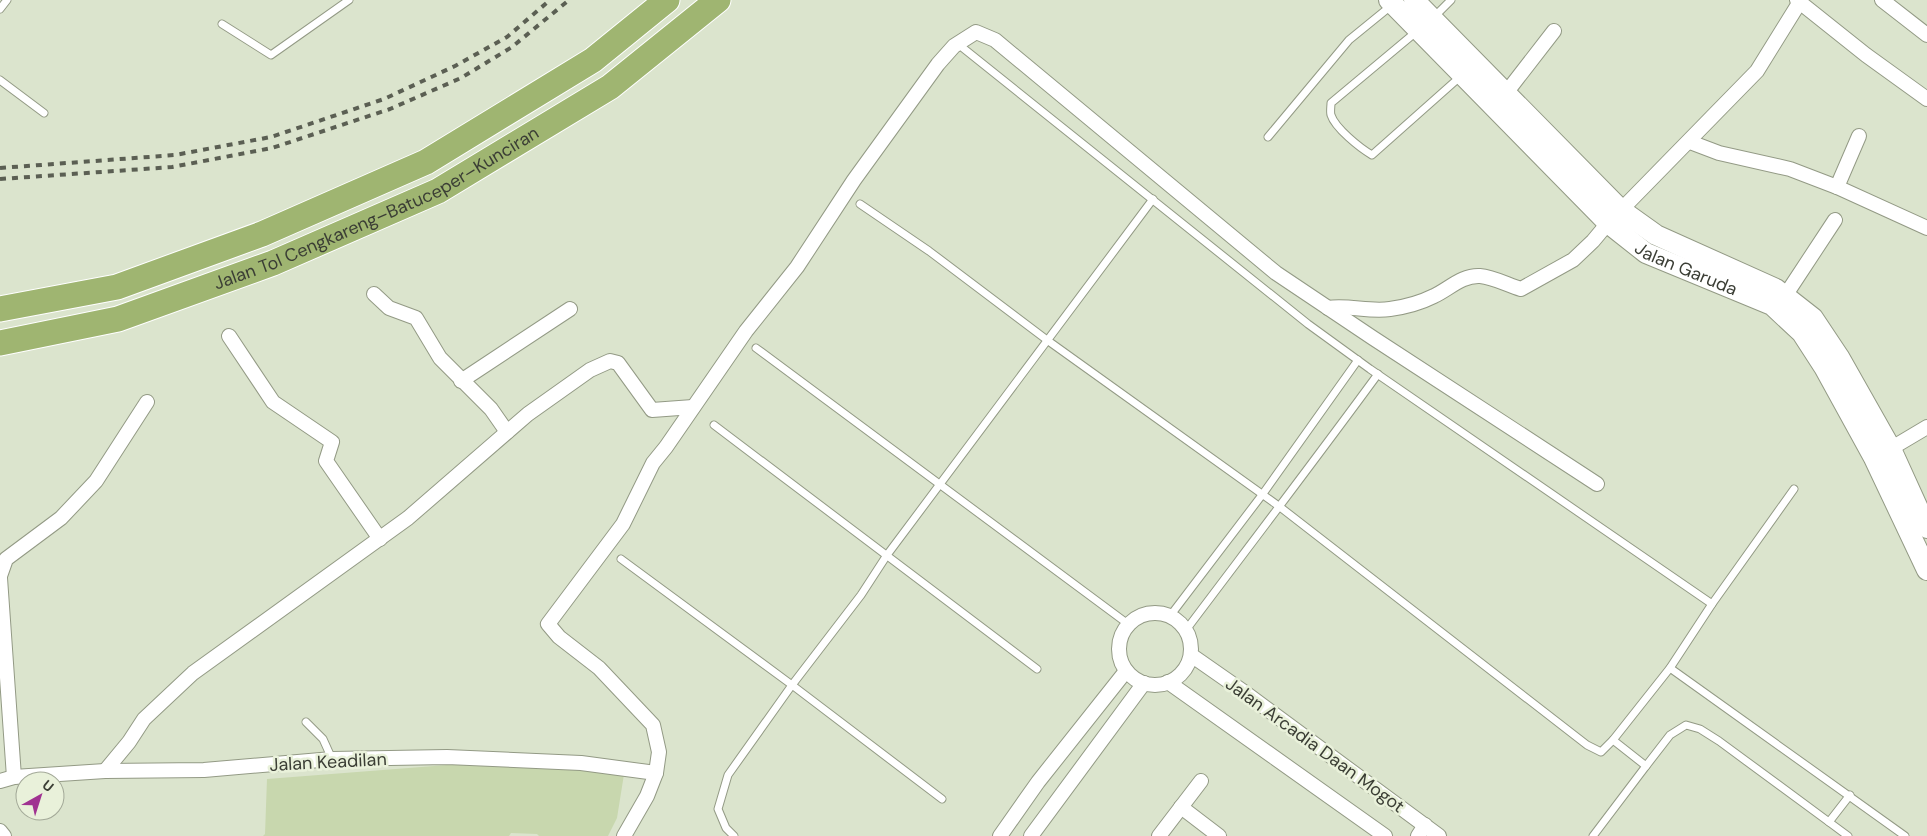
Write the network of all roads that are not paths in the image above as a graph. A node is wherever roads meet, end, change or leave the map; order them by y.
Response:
1 (7, 0) edge
2 (350, 0) edge
3 (667, 0) edge
4 (718, 0) edge
5 (1414, 0) edge
6 (1451, 0) edge
7 (1882, 0) edge
8 (1799, 1) edge
9 (1391, 2) edge
10 (0, 9) edge
11 (222, 24) dead end
12 (1425, 24) junction
13 (1554, 31) dead end
14 (1927, 35) edge
15 (962, 48) dead end
16 (1468, 69) junction
17 (0, 80) edge
18 (1506, 93) junction
19 (1927, 99) edge
20 (44, 113) dead end
21 (1858, 136) dead end
22 (1268, 137) dead end
23 (1690, 142) junction
24 (1837, 187) junction
25 (1153, 199) junction
26 (860, 204) dead end
27 (1615, 217) junction
28 (1835, 220) dead end
29 (1927, 228) edge
30 (374, 294) dead end
31 (1785, 296) junction
32 (1328, 308) junction
33 (0, 309) edge
34 (570, 309) dead end
35 (229, 336) dead end
36 (1047, 340) junction
37 (0, 343) edge
38 (756, 348) dead end
39 (1358, 360) junction
40 (1378, 374) junction
41 (461, 381) junction
42 (147, 402) dead end
43 (693, 408) junction
44 (714, 425) dead end
45 (1927, 427) edge
46 (507, 432) junction
47 (1882, 454) junction
48 (1597, 484) dead end
49 (939, 485) junction
50 (1794, 489) dead end
51 (1262, 495) junction
52 (1280, 508) junction
53 (1927, 528) edge
54 (380, 539) junction
55 (887, 555) junction
56 (622, 559) dead end
57 (1927, 570) edge
58 (0, 577) edge
59 (1712, 604) junction
60 (1170, 616) junction
61 (1128, 624) junction
62 (1186, 630) junction
63 (1191, 655) junction
64 (1670, 668) junction
65 (1037, 669) dead end
66 (1126, 671) junction
67 (1168, 682) junction
68 (1144, 683) junction
69 (792, 685) junction
70 (306, 722) dead end
71 (1613, 740) junction
72 (332, 759) junction
73 (1646, 766) junction
74 (105, 771) junction
75 (656, 773) junction
76 (14, 778) junction
77 (0, 781) edge
78 (1201, 781) dead end
79 (1850, 795) junction
80 (942, 800) dead end
81 (1181, 807) junction
82 (1829, 822) junction
83 (0, 831) edge
84 (1422, 831) edge
85 (4, 836) edge
86 (624, 836) edge
87 (734, 836) edge
88 (1000, 836) edge
89 (1031, 836) edge
90 (1159, 836) edge
91 (1219, 836) edge
92 (1385, 836) edge
93 (1439, 836) edge
94 (1594, 836) edge
95 (1848, 836) edge
96 (1905, 836) edge

1 - 10 lane
2 - 11 lane
3 - 33 highway, Jalan Tol Cengkareng–Batuceper–Kunciran
4 - 37 highway, Jalan Tol Cengkareng–Batuceper–Kunciran
5 - 12 main road, Jalan Garuda
6 - 12 lane
7 - 14 street
8 - 19 street
8 - 23 street
9 - 12 main road, Jalan Garuda
9 - 22 lane
12 - 16 main road, Jalan Garuda
12 - 16 lane
13 - 18 street
15 - 25 lane
16 - 18 main road, Jalan Garuda
16 - 27 main road, Jalan Garuda
17 - 20 lane
18 - 27 main road, Jalan Garuda
21 - 24 street
23 - 24 street
23 - 27 street
24 - 29 street
25 - 36 lane
25 - 39 lane
26 - 36 lane
27 - 31 main road, Jalan Garuda
27 - 32 street
27 - 47 main road, Jalan Garuda
28 - 31 street
30 - 41 street
31 - 47 main road, Jalan Garuda
32 - 43 street
32 - 48 street
34 - 41 street
35 - 54 street
36 - 49 lane
36 - 51 lane
38 - 49 lane
39 - 40 lane
39 - 51 lane
40 - 52 lane
40 - 59 lane
41 - 46 street
42 - 58 street
43 - 46 street
43 - 75 street
44 - 55 lane
45 - 47 street
46 - 54 street
47 - 53 main road, Jalan Garuda
47 - 57 main road, Jalan Garuda
49 - 55 lane
49 - 61 lane
50 - 59 lane
51 - 52 lane
51 - 60 lane
52 - 62 lane
52 - 71 lane
54 - 74 street
55 - 65 lane
55 - 69 lane
56 - 69 lane
58 - 76 street
59 - 64 lane
60 - 61 street
60 - 62 street
61 - 66 street
62 - 63 street
63 - 67 street
63 - 84 street, Jalan Arcadia Daan Mogot
64 - 71 lane
64 - 79 lane
66 - 68 street
66 - 88 street
67 - 68 street
67 - 92 street, Jalan Arcadia Daan Mogot
68 - 89 street
69 - 80 lane
69 - 87 lane
70 - 72 lane
71 - 73 lane
72 - 74 street, Jalan Keadilan
72 - 75 street, Jalan Keadilan
73 - 82 lane
73 - 94 lane
74 - 76 street, Jalan Keadilan
75 - 86 street
76 - 77 street, Jalan Keadilan
78 - 81 street
79 - 82 lane
79 - 96 lane
81 - 90 street
81 - 91 street
82 - 95 lane
83 - 85 street
84 - 93 street, Jalan Arcadia Daan Mogot

